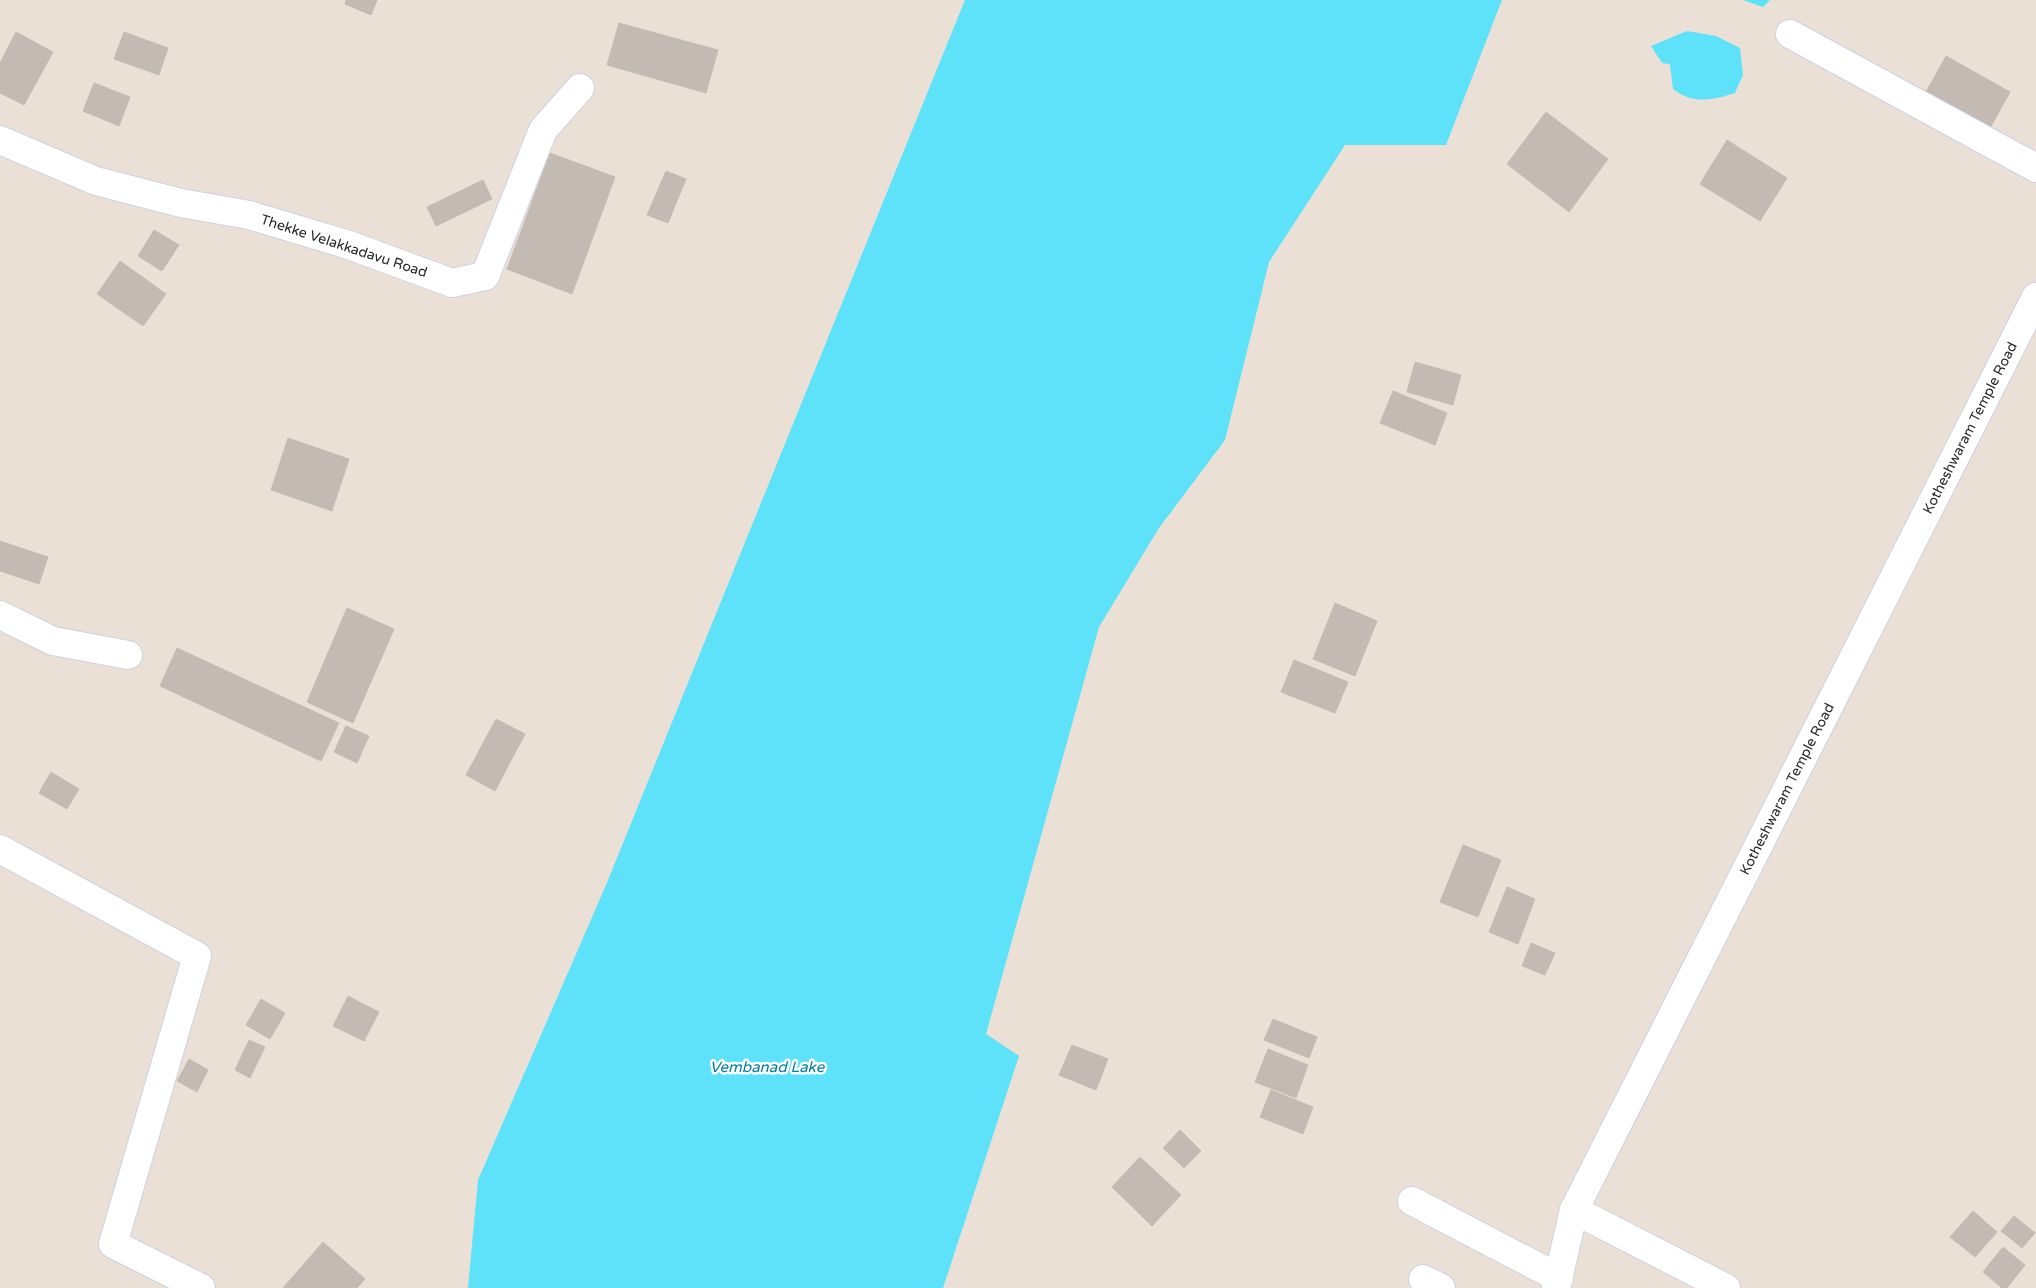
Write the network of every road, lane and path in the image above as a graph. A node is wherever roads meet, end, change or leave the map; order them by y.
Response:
1 (1790, 34) dead end
2 (580, 88) dead end
3 (0, 140) edge
4 (2036, 168) edge
5 (2036, 297) edge
6 (0, 615) edge
7 (128, 655) dead end
8 (0, 850) edge
9 (1412, 1202) dead end
10 (1574, 1210) junction
11 (1557, 1283) edge
12 (201, 1288) edge
13 (1726, 1288) edge

1 - 4 street
2 - 3 street, Thekke Velakkadavu Road
5 - 10 street, Kotheshwaram Temple Road
6 - 7 street
8 - 12 street
9 - 11 street
10 - 11 street, Kotheshwaram Temple Road
10 - 13 street

